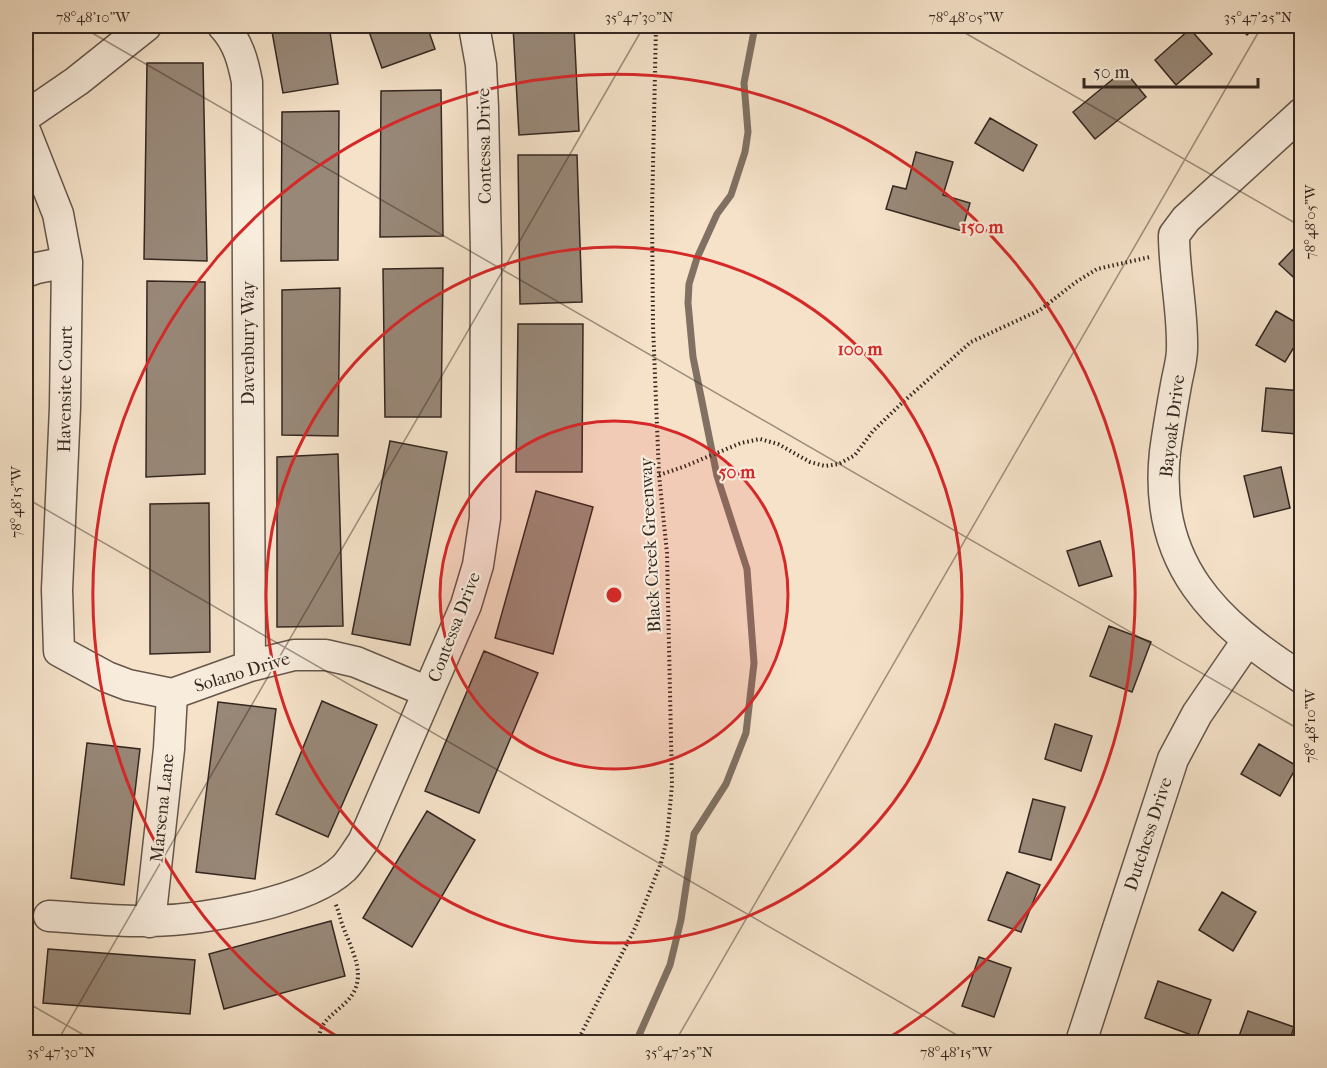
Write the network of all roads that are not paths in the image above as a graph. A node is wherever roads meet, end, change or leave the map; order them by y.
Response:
1 (146, 26) edge
2 (223, 26) edge
3 (474, 26) edge
4 (1302, 112) edge
5 (26, 116) edge
6 (26, 133) edge
7 (68, 262) junction
8 (26, 272) edge
9 (1247, 641) junction
10 (59, 651) joint
11 (250, 666) junction
12 (1302, 678) edge
13 (428, 692) junction
14 (172, 694) junction
15 (49, 916) dead end
16 (150, 921) junction
17 (1081, 1042) edge

1 - 5 street
2 - 11 street, Davenbury Way
3 - 13 street, Contessa Drive
4 - 9 street, Bayoak Drive
6 - 7 street, Havensite Court
7 - 8 street
7 - 10 street, Havensite Court
9 - 12 street, Bayoak Drive
9 - 17 street, Dutchess Drive
10 - 14 street, Solano Drive
11 - 13 street, Solano Drive
11 - 14 street, Solano Drive
13 - 16 street, Contessa Drive
14 - 16 street, Marsena Lane
15 - 16 street, Contessa Drive

